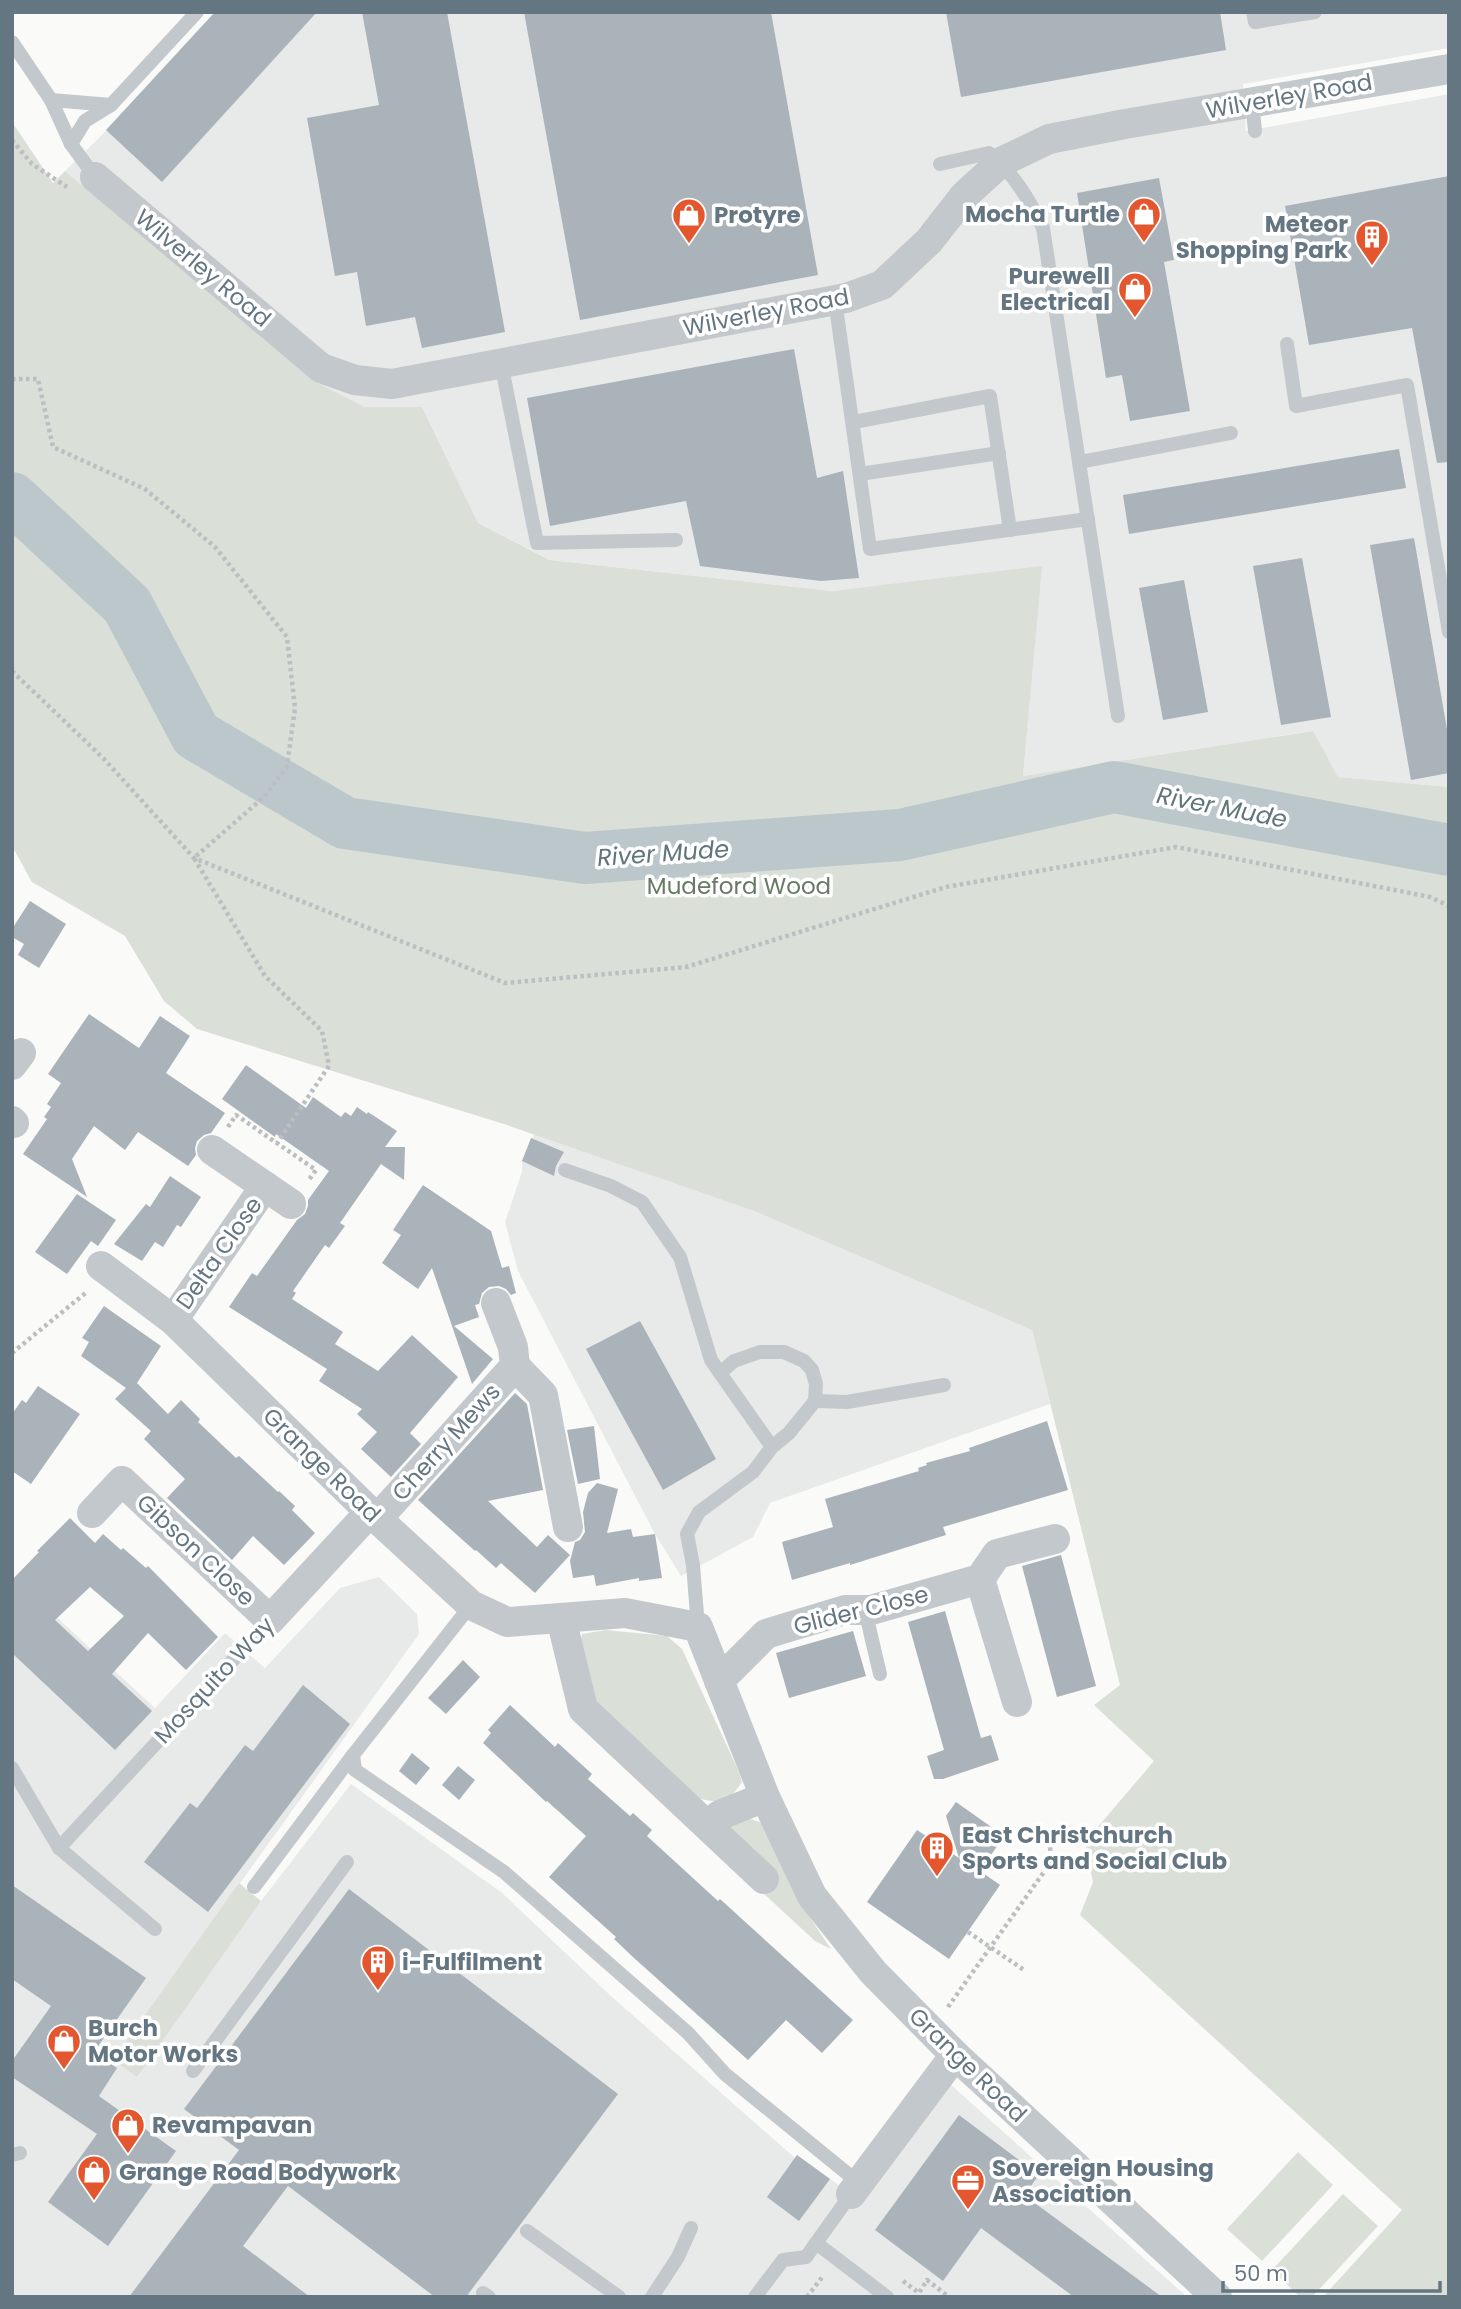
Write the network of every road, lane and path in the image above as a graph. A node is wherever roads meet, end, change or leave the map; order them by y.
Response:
1 (197, 12) edge
2 (1315, 12) edge
3 (1254, 17) edge
4 (12, 42) edge
5 (1449, 69) edge
6 (51, 100) junction
7 (111, 104) junction
8 (12, 140) edge
9 (71, 144) junction
10 (1000, 162) junction
11 (940, 163) dead end
12 (83, 183) junction
13 (835, 300) junction
14 (1287, 344) dead end
15 (501, 363) junction
16 (12, 379) edge
17 (854, 422) junction
18 (1231, 433) dead end
19 (999, 453) junction
20 (1080, 461) junction
21 (860, 474) junction
22 (1088, 519) junction
23 (1010, 530) junction
24 (676, 540) dead end
25 (1449, 632) edge
26 (12, 671) edge
27 (1118, 716) dead end
28 (194, 858) junction
29 (1449, 906) edge
30 (277, 1143) junction
31 (212, 1150) joint
32 (565, 1170) dead end
33 (265, 1186) junction
34 (291, 1204) joint
35 (105, 1269) joint
36 (496, 1303) dead end
37 (173, 1320) junction
38 (12, 1353) edge
39 (515, 1366) junction
40 (720, 1373) junction
41 (944, 1385) dead end
42 (816, 1401) junction
43 (772, 1447) junction
44 (92, 1513) dead end
45 (373, 1515) junction
46 (568, 1527) dead end
47 (1055, 1539) dead end
48 (980, 1579) junction
49 (471, 1605) junction
50 (865, 1610) junction
51 (561, 1618) junction
52 (271, 1620) junction
53 (698, 1627) junction
54 (880, 1674) dead end
55 (719, 1681) junction
56 (1017, 1702) dead end
57 (354, 1763) junction
58 (12, 1768) edge
59 (765, 1797) junction
60 (707, 1825) junction
61 (1063, 1828) dead end
62 (59, 1848) junction
63 (347, 1862) dead end
64 (764, 1879) dead end
65 (254, 1887) dead end
66 (155, 1930) dead end
67 (968, 1932) dead end
68 (991, 1947) junction
69 (1024, 1970) dead end
70 (932, 2031) junction
71 (955, 2055) junction
72 (193, 2071) dead end
73 (855, 2188) junction
74 (691, 2228) dead end
75 (527, 2231) dead end
76 (816, 2242) junction
77 (823, 2276) dead end
78 (898, 2277) dead end
79 (619, 2297) edge
80 (652, 2297) edge
81 (755, 2297) edge
82 (807, 2297) edge
83 (887, 2297) edge
84 (949, 2297) edge
85 (1217, 2297) edge

1 - 7 lane
2 - 3 lane
4 - 6 lane
5 - 10 street, Wilverley Road
6 - 7 lane
6 - 9 lane
7 - 9 lane
8 - 12 path
9 - 12 lane
10 - 11 lane
10 - 13 street, Wilverley Road
10 - 20 lane
12 - 15 street, Wilverley Road
13 - 15 street, Wilverley Road
13 - 17 lane
14 - 25 lane
15 - 24 lane
16 - 28 path
17 - 19 lane
17 - 21 lane
18 - 20 lane
19 - 21 lane
19 - 23 lane
20 - 22 lane
21 - 23 lane
22 - 23 lane
22 - 27 lane
26 - 28 path
28 - 29 path
28 - 30 path
30 - 31 path
30 - 34 path
31 - 33 street, Delta Close
32 - 40 lane
33 - 34 street, Delta Close
33 - 37 street, Delta Close
35 - 37 street, Grange Road
35 - 38 path
36 - 39 street, Cherry Mews
37 - 45 street, Grange Road
39 - 45 street, Cherry Mews
39 - 46 street, Cherry Mews
40 - 42 lane
40 - 43 lane
41 - 42 lane
42 - 43 lane
43 - 53 lane
44 - 52 street, Gibson Close
45 - 49 street, Grange Road
45 - 52 street, Mosquito Way
47 - 48 street
48 - 50 street, Glider Close
48 - 56 street
49 - 51 street, Grange Road
49 - 57 lane
50 - 54 lane
50 - 55 street, Glider Close
51 - 53 street, Grange Road
51 - 60 street
52 - 62 lane, Mosquito Way
53 - 55 street, Grange Road
55 - 59 street, Grange Road
57 - 65 lane
57 - 73 lane
58 - 62 lane
59 - 60 street
59 - 70 street, Grange Road
60 - 64 street
61 - 68 path
62 - 66 lane
63 - 72 lane
67 - 68 path
68 - 69 path
68 - 70 path
70 - 71 street, Grange Road
71 - 73 street
71 - 85 street, Grange Road
73 - 76 lane
74 - 80 lane
75 - 79 lane
76 - 81 lane
76 - 83 lane
77 - 82 path
78 - 84 path

